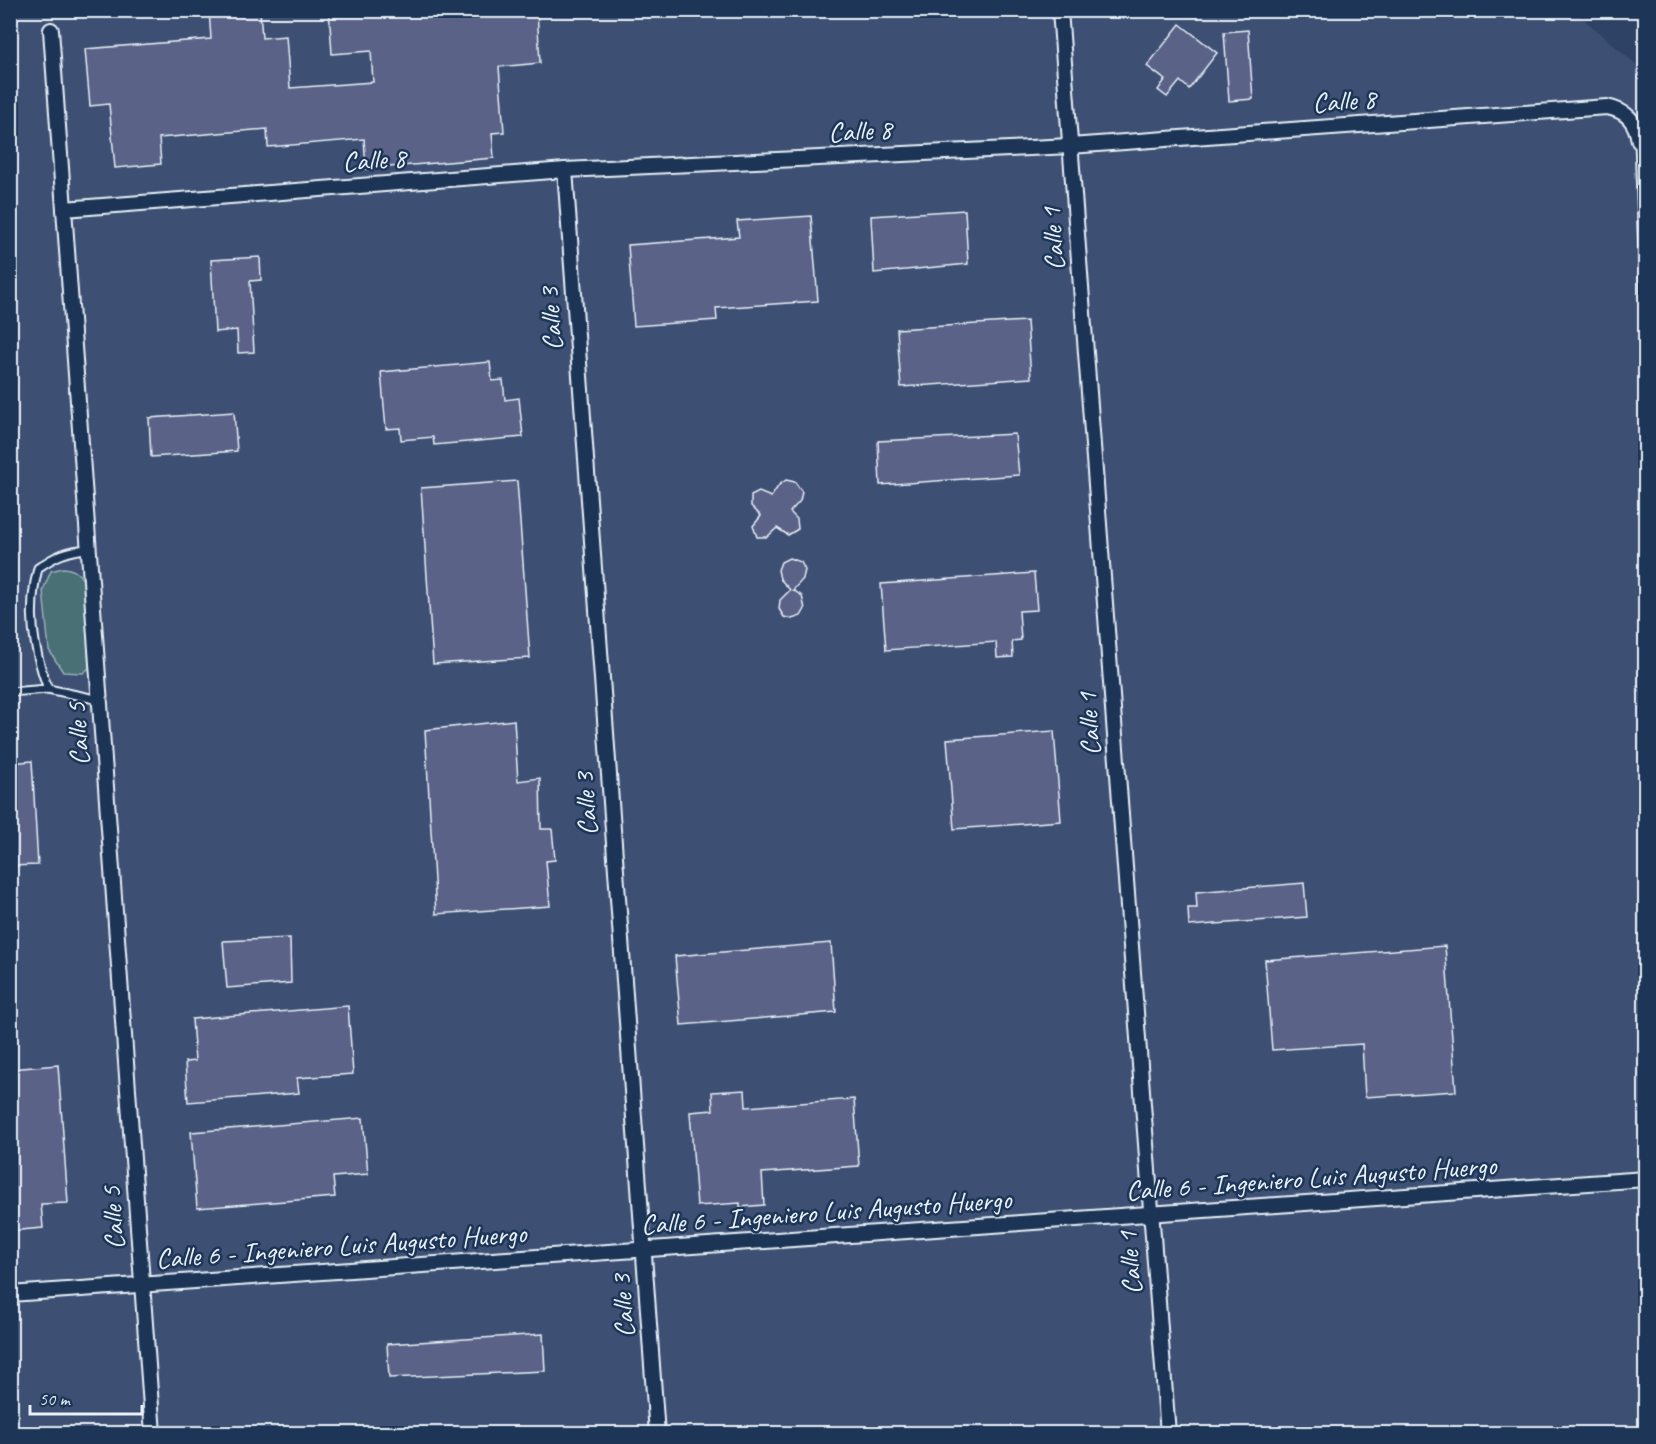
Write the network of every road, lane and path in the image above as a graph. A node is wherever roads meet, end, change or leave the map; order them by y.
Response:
1 (1060, 10) edge
2 (51, 30) dead end
3 (1639, 141) joint
4 (1070, 146) junction
5 (564, 170) junction
6 (64, 208) junction
7 (1646, 338) edge
8 (89, 549) junction
9 (48, 689) junction
10 (10, 692) edge
11 (100, 700) junction
12 (1646, 1179) edge
13 (1150, 1214) junction
14 (643, 1249) junction
15 (142, 1284) junction
16 (10, 1294) edge
17 (153, 1434) edge
18 (657, 1434) edge
19 (1168, 1434) edge

1 - 4 street, Calle 1
2 - 6 street, Calle 5
3 - 4 street, Calle 8
3 - 7 lane
4 - 5 street, Calle 8
4 - 13 street, Calle 1
5 - 6 street, Calle 8
5 - 14 street, Calle 3
6 - 8 street, Calle 5
8 - 9 lane
8 - 11 street, Calle 5
9 - 10 lane
9 - 11 lane
11 - 15 street, Calle 5
12 - 13 street, Calle 6 - Ingeniero Luis Augusto Huergo
13 - 14 street, Calle 6 - Ingeniero Luis Augusto Huergo
13 - 19 street, Calle 1
14 - 15 street, Calle 6 - Ingeniero Luis Augusto Huergo
14 - 18 street, Calle 3
15 - 16 street, Calle 6 - Ingeniero Luis Augusto Huergo
15 - 17 street, Calle 5

